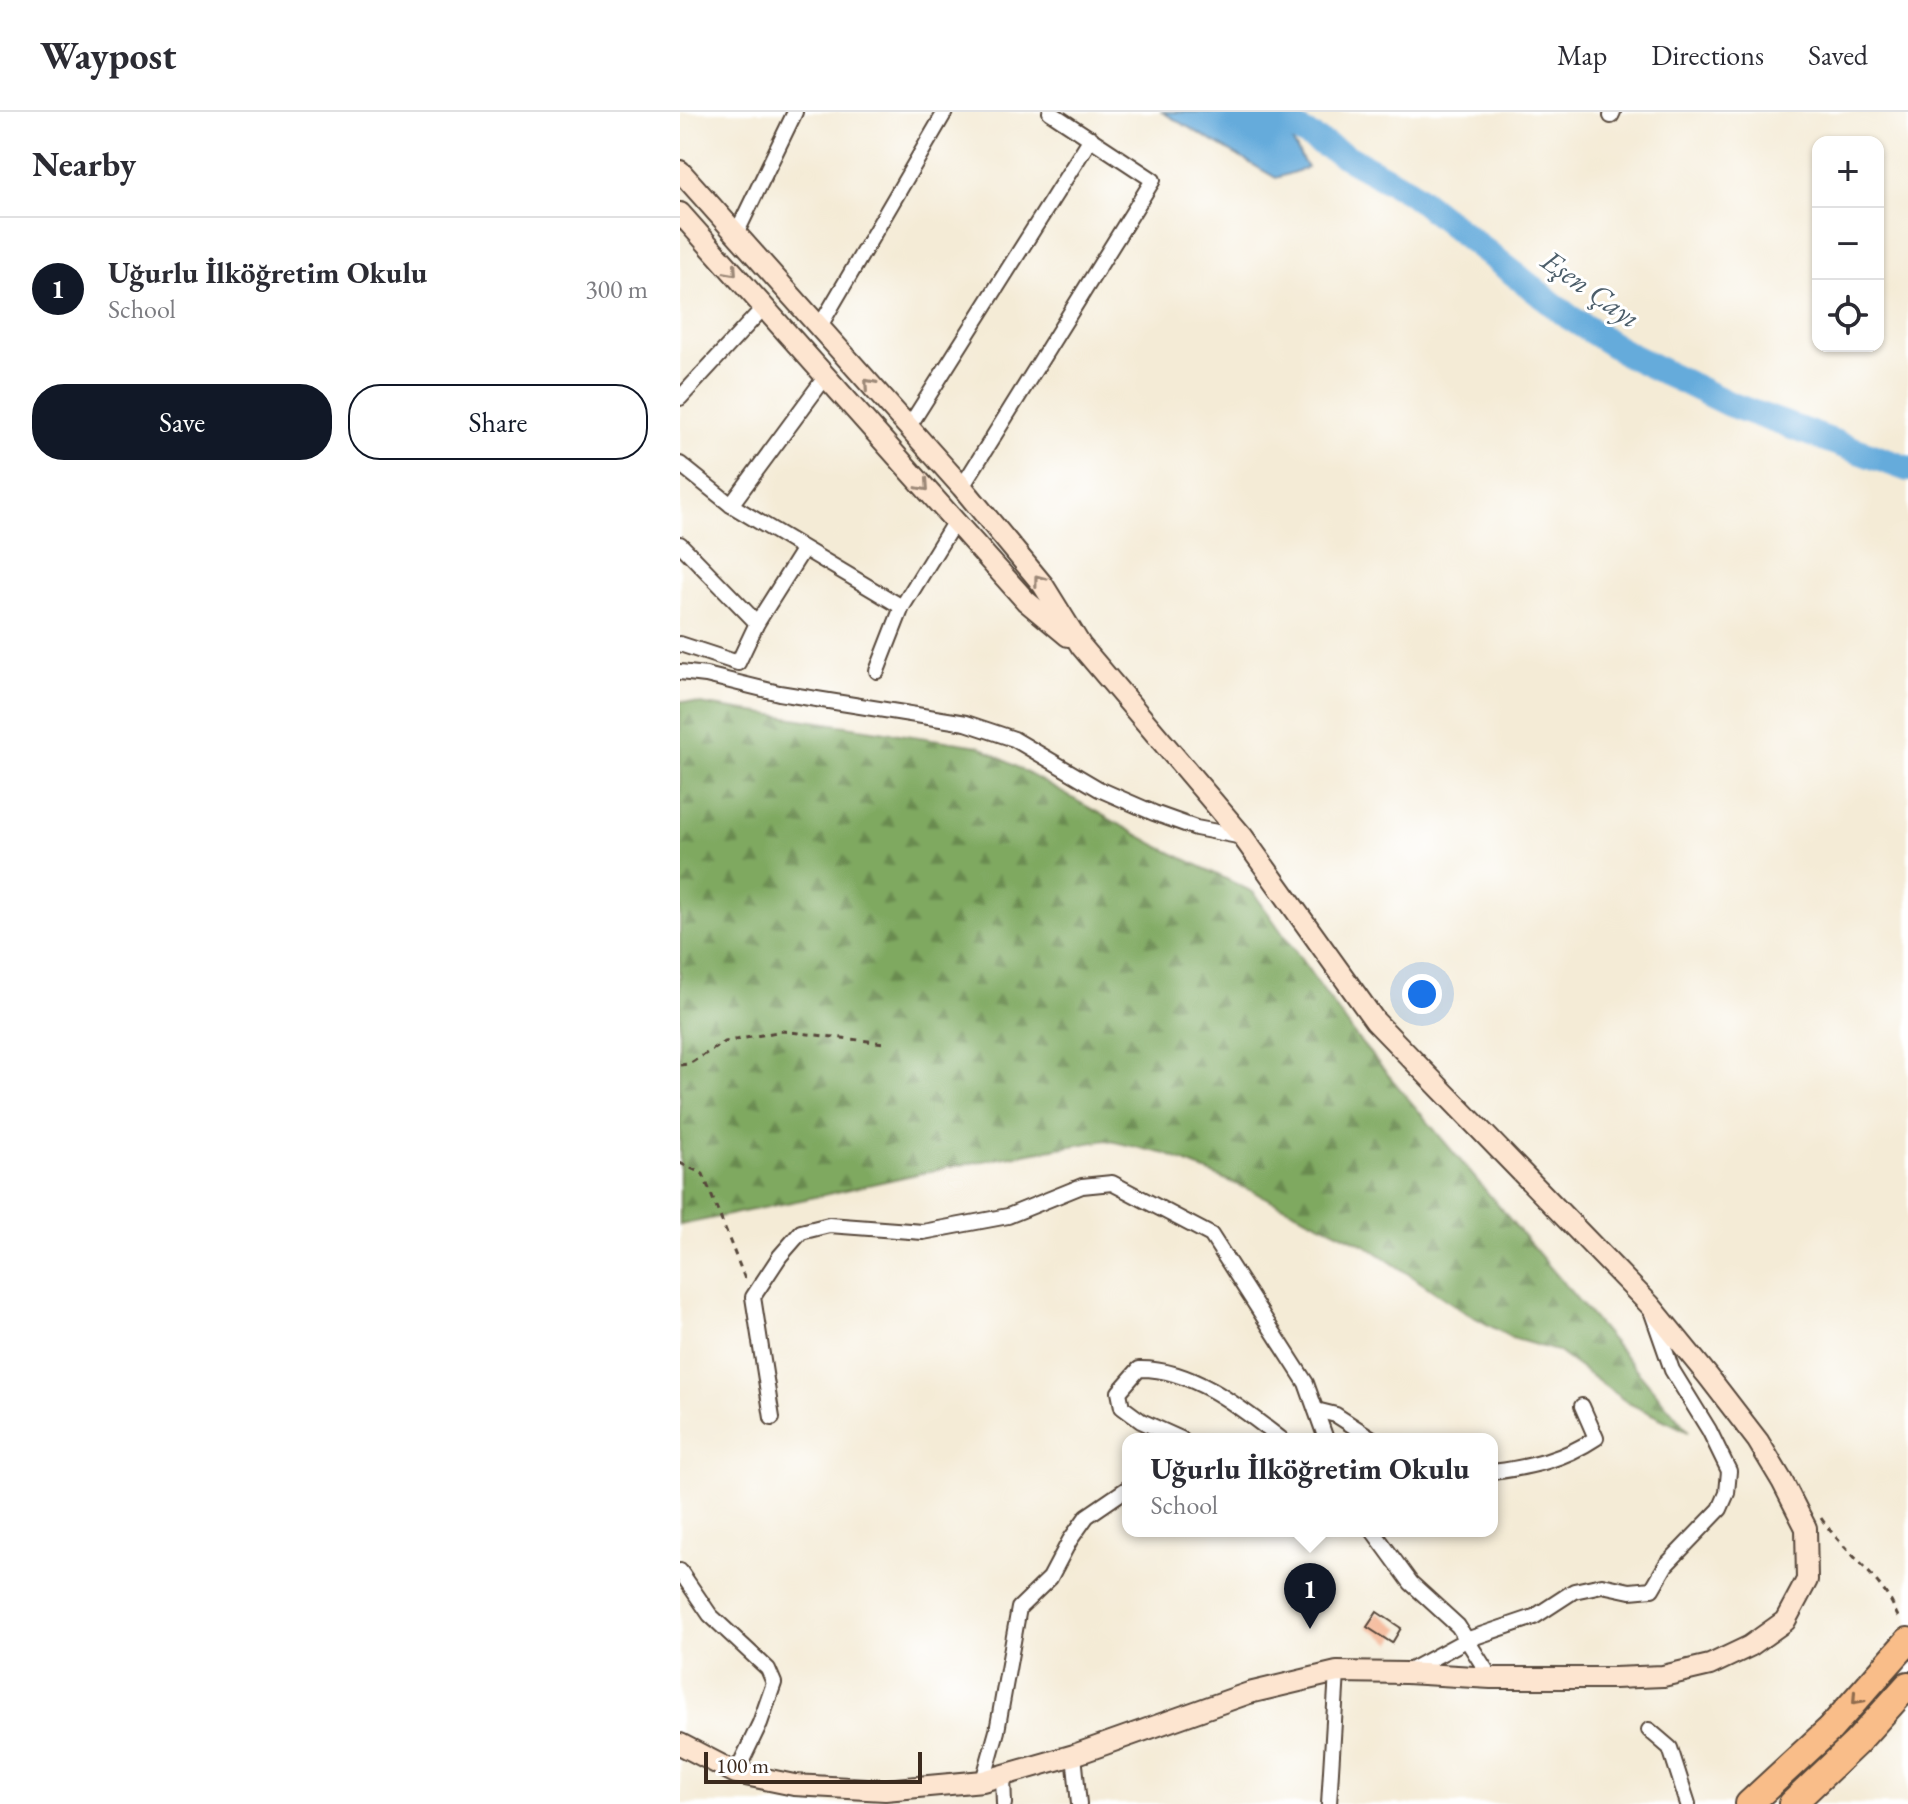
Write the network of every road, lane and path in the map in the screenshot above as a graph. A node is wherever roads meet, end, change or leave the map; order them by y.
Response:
1 (795, 112) edge
2 (945, 112) edge
3 (1050, 112) edge
4 (1091, 138) junction
5 (680, 171) edge
6 (680, 213) edge
7 (736, 234) junction
8 (764, 307) junction
9 (820, 326) junction
10 (826, 376) junction
11 (680, 398) edge
12 (908, 428) junction
13 (680, 464) edge
14 (962, 487) junction
15 (731, 505) junction
16 (955, 521) junction
17 (680, 544) edge
18 (803, 550) junction
19 (902, 607) junction
20 (757, 623) junction
21 (680, 644) edge
22 (1081, 646) junction
23 (877, 671) dead end
24 (680, 672) edge
25 (1243, 837) junction
26 (885, 1043) dead end
27 (680, 1065) edge
28 (680, 1163) edge
29 (753, 1297) junction
30 (1650, 1305) junction
31 (1582, 1406) dead end
32 (1316, 1410) junction
33 (772, 1418) dead end
34 (1168, 1433) edge
35 (1273, 1433) edge
36 (1324, 1433) edge
37 (1364, 1433) edge
38 (1498, 1471) edge
39 (1122, 1492) edge
40 (1821, 1518) dead end
41 (1377, 1537) edge
42 (680, 1571) edge
43 (1908, 1626) edge
44 (1466, 1640) junction
45 (1908, 1641) edge
46 (1337, 1672) junction
47 (1406, 1673) junction
48 (1491, 1678) junction
49 (1908, 1685) edge
50 (1649, 1730) dead end
51 (680, 1744) edge
52 (1074, 1755) junction
53 (736, 1773) junction
54 (993, 1778) junction
55 (1004, 1804) edge
56 (1079, 1804) edge
57 (1329, 1804) edge
58 (1688, 1804) edge
59 (1749, 1804) edge
60 (1792, 1804) edge

1 - 7 street
2 - 9 street
3 - 4 street
4 - 12 street
4 - 14 street
5 - 7 street
6 -> 8 street
7 - 9 street
8 - 10 street
8 - 11 street
12 -> 9 street
10 - 15 street
10 -> 16 street
12 - 14 street
13 - 15 street
22 -> 14 street
15 - 18 street
16 - 19 street
16 - 22 street
17 - 20 street
18 - 19 street
18 - 20 street
19 - 23 street
20 - 21 street
22 - 25 street
24 - 25 street
25 - 30 street
26 - 27 path
28 - 29 path
29 - 32 street
29 - 33 street
30 - 44 street
30 - 48 street
31 - 38 street
32 - 36 street
32 - 37 street
34 - 35 street
39 - 54 street
40 - 43 path
41 - 44 street
42 - 53 street
44 - 47 street
44 - 48 street
45 -> 59 highway
46 - 47 street
46 - 52 street
46 - 57 street
47 - 48 street
49 - 60 highway
50 - 58 street
51 - 53 street
52 - 54 street
52 - 56 street
53 - 54 street
54 - 55 street

